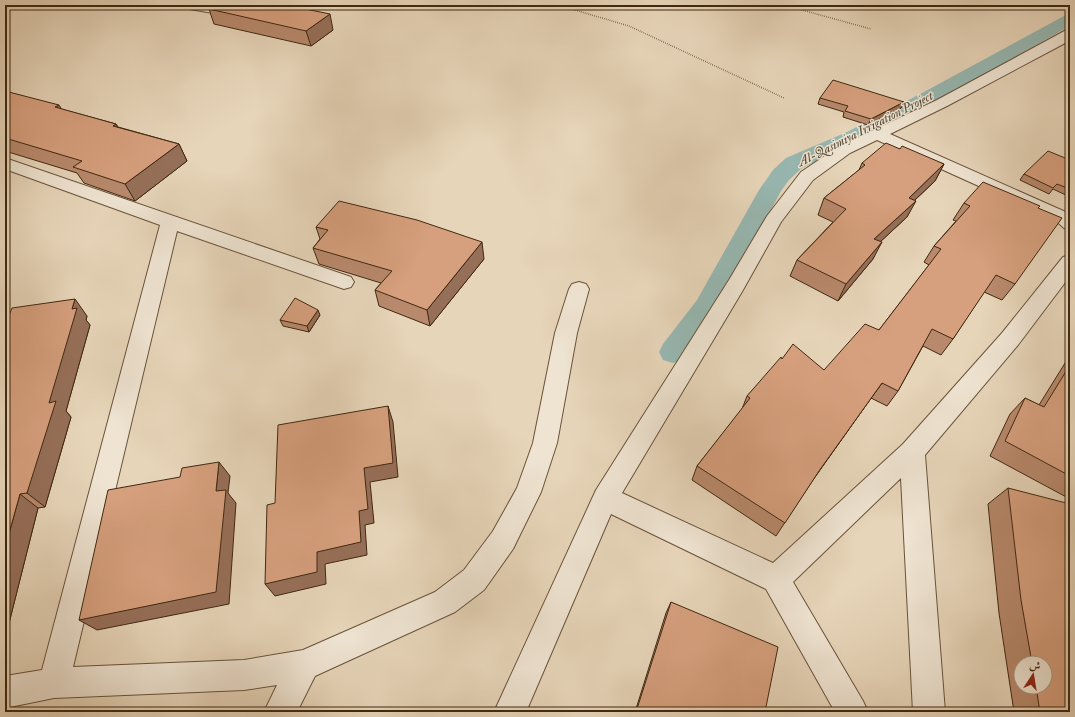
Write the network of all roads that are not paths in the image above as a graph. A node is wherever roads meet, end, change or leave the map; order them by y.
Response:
1 (188, 5) edge
2 (213, 9) edge
3 (1070, 32) edge
4 (876, 134) junction
5 (5, 163) edge
6 (170, 222) junction
7 (1070, 224) edge
8 (1070, 262) edge
9 (344, 282) dead end
10 (579, 289) dead end
11 (912, 452) junction
12 (605, 498) junction
13 (776, 579) junction
14 (304, 665) junction
15 (54, 683) junction
16 (5, 692) edge
17 (280, 712) edge
18 (510, 712) edge
19 (852, 712) edge
20 (929, 712) edge

1 - 2 street
3 - 4 street
4 - 7 street
4 - 12 street
5 - 6 street
6 - 9 street
6 - 15 street
8 - 11 street
10 - 14 street
11 - 13 street
11 - 20 street
12 - 13 street
12 - 18 street
13 - 19 street
14 - 15 street
14 - 17 street
15 - 16 street

